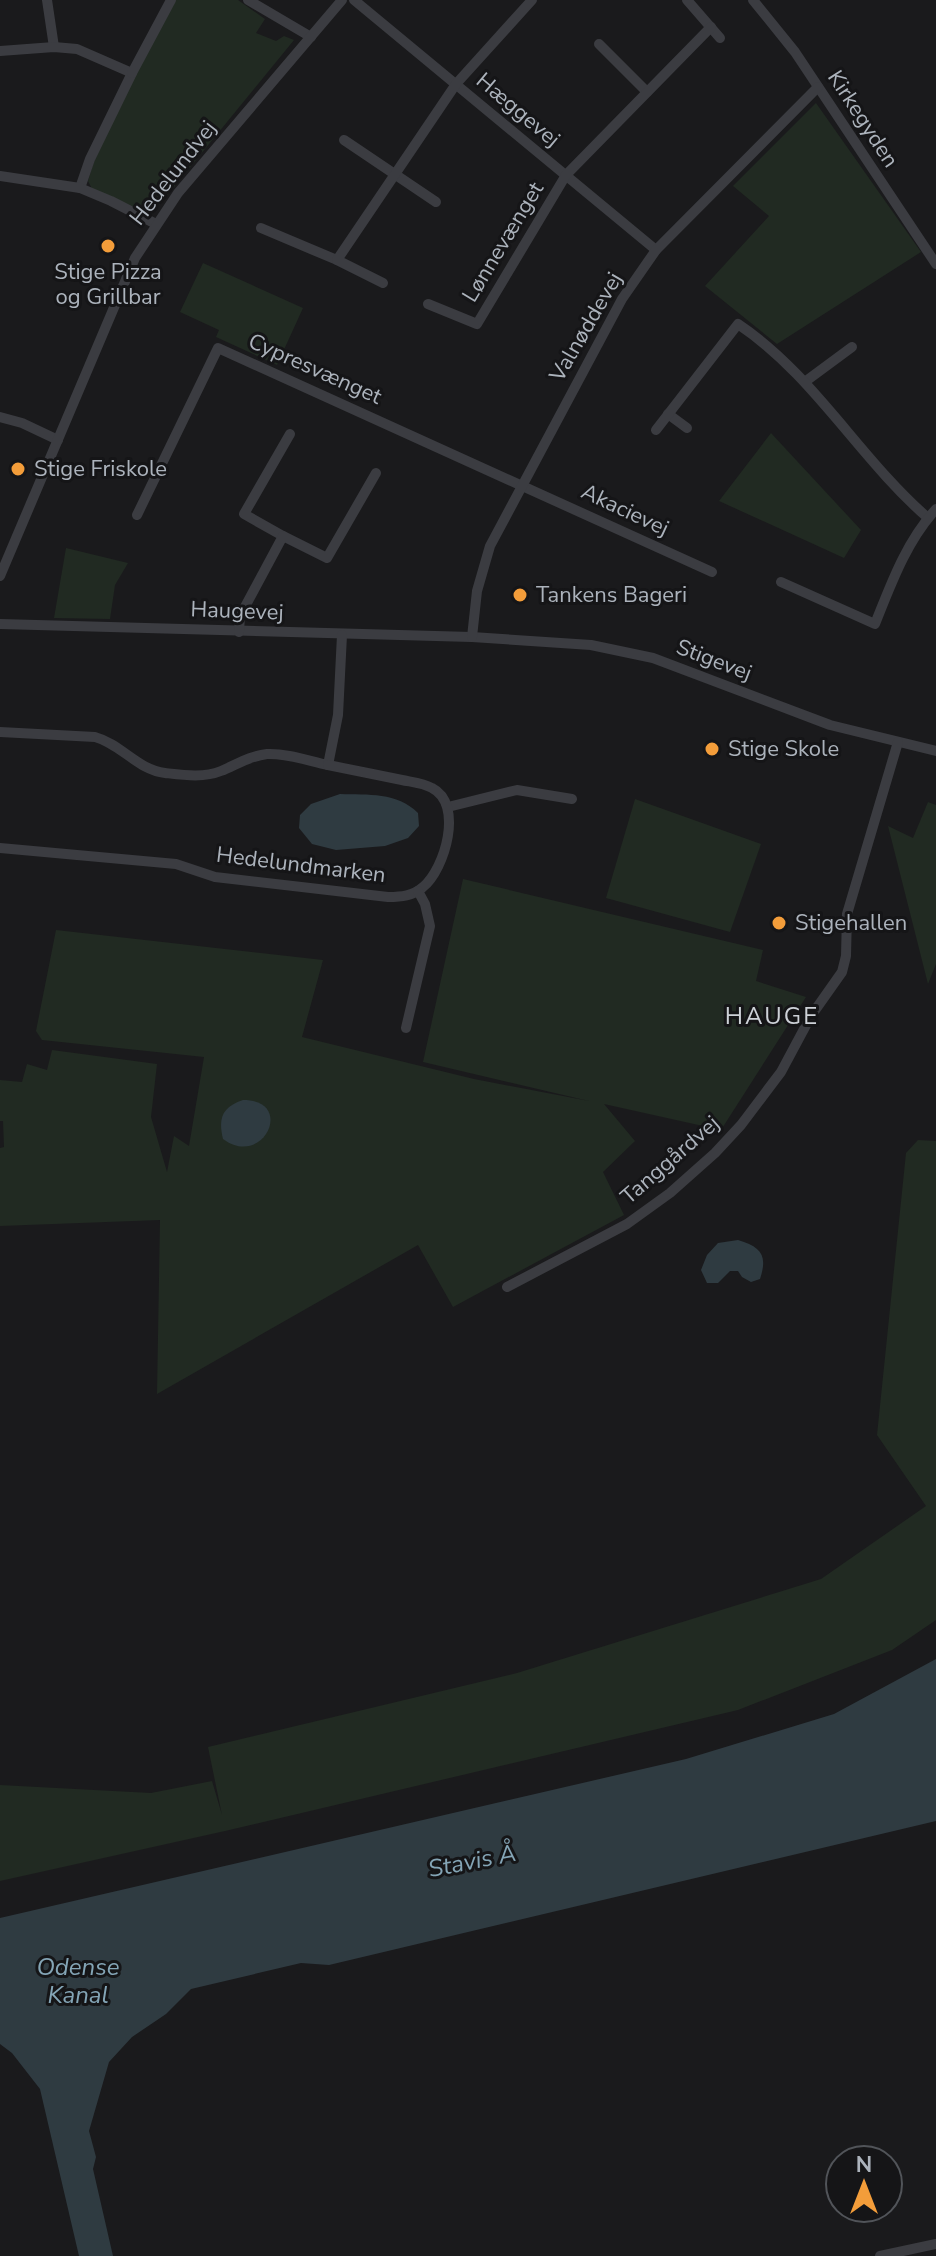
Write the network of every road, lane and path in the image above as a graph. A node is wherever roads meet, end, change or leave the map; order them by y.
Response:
1 (47, 0) edge
2 (171, 0) edge
3 (248, 0) edge
4 (342, 0) edge
5 (354, 0) edge
6 (532, 0) edge
7 (687, 0) edge
8 (753, 0) edge
9 (711, 27) junction
10 (311, 37) junction
11 (720, 38) dead end
12 (599, 44) dead end
13 (54, 47) junction
14 (0, 51) edge
15 (132, 73) junction
16 (456, 84) junction
17 (818, 87) junction
18 (647, 92) junction
19 (344, 140) dead end
20 (395, 174) junction
21 (566, 175) junction
22 (0, 176) edge
23 (80, 188) junction
24 (436, 202) dead end
25 (156, 224) junction
26 (261, 228) dead end
27 (656, 250) junction
28 (337, 260) junction
29 (936, 264) edge
30 (383, 283) dead end
31 (428, 304) dead end
32 (852, 347) dead end
33 (806, 381) junction
34 (668, 414) junction
35 (0, 417) edge
36 (687, 428) dead end
37 (656, 430) dead end
38 (290, 434) dead end
39 (58, 440) junction
40 (376, 473) dead end
41 (521, 484) junction
42 (932, 514) edge
43 (137, 515) dead end
44 (283, 536) junction
45 (712, 572) dead end
46 (0, 576) edge
47 (781, 582) dead end
48 (0, 624) edge
49 (239, 632) junction
50 (342, 635) junction
51 (472, 637) junction
52 (0, 732) edge
53 (898, 742) junction
54 (936, 751) edge
55 (328, 765) junction
56 (572, 799) dead end
57 (448, 807) junction
58 (0, 848) edge
59 (133, 860) junction
60 (132, 873) dead end
61 (421, 889) junction
62 (406, 1028) dead end
63 (507, 1287) dead end
64 (936, 2244) edge
65 (880, 2256) edge

1 - 13 street
2 - 15 street
3 - 10 street
4 - 10 street, Hedelundvej
5 - 16 street, Hæggevej
6 - 16 street
7 - 9 street
8 - 17 street, Kirkegyden
9 - 11 street
9 - 18 street
10 - 25 street, Hedelundvej
12 - 18 street
13 - 14 street
13 - 15 street
15 - 23 street
16 - 20 street
16 - 21 street, Hæggevej
17 - 27 street, Valnøddevej
17 - 29 street, Kirkegyden
18 - 21 street
19 - 20 street
20 - 24 street
20 - 28 street
21 - 27 street, Hæggevej
21 - 31 street, Lønnevænget
22 - 23 street
23 - 25 street
25 - 39 street, Hedelundvej
26 - 28 street
27 - 41 street, Valnøddevej
28 - 30 street
32 - 33 street
33 - 34 street
33 - 42 street
34 - 36 street
34 - 37 street
35 - 39 street
38 - 44 street
39 - 46 street, Hedelundvej
40 - 44 street
41 - 43 street, Cypresvænget
41 - 45 street, Akacievej
41 - 51 street, Valnøddevej
42 - 47 street
44 - 49 street
48 - 49 street, Haugevej
49 - 50 street, Haugevej
50 - 51 street, Haugevej
50 - 55 street
51 - 53 street, Stigevej
52 - 55 street
53 - 54 street, Stigevej
53 - 63 street, Tanggårdvej
55 - 57 street
56 - 57 street
57 - 61 street
58 - 59 street, Hedelundmarken
59 - 60 street
59 - 61 street, Hedelundmarken
61 - 62 street
64 - 65 street

